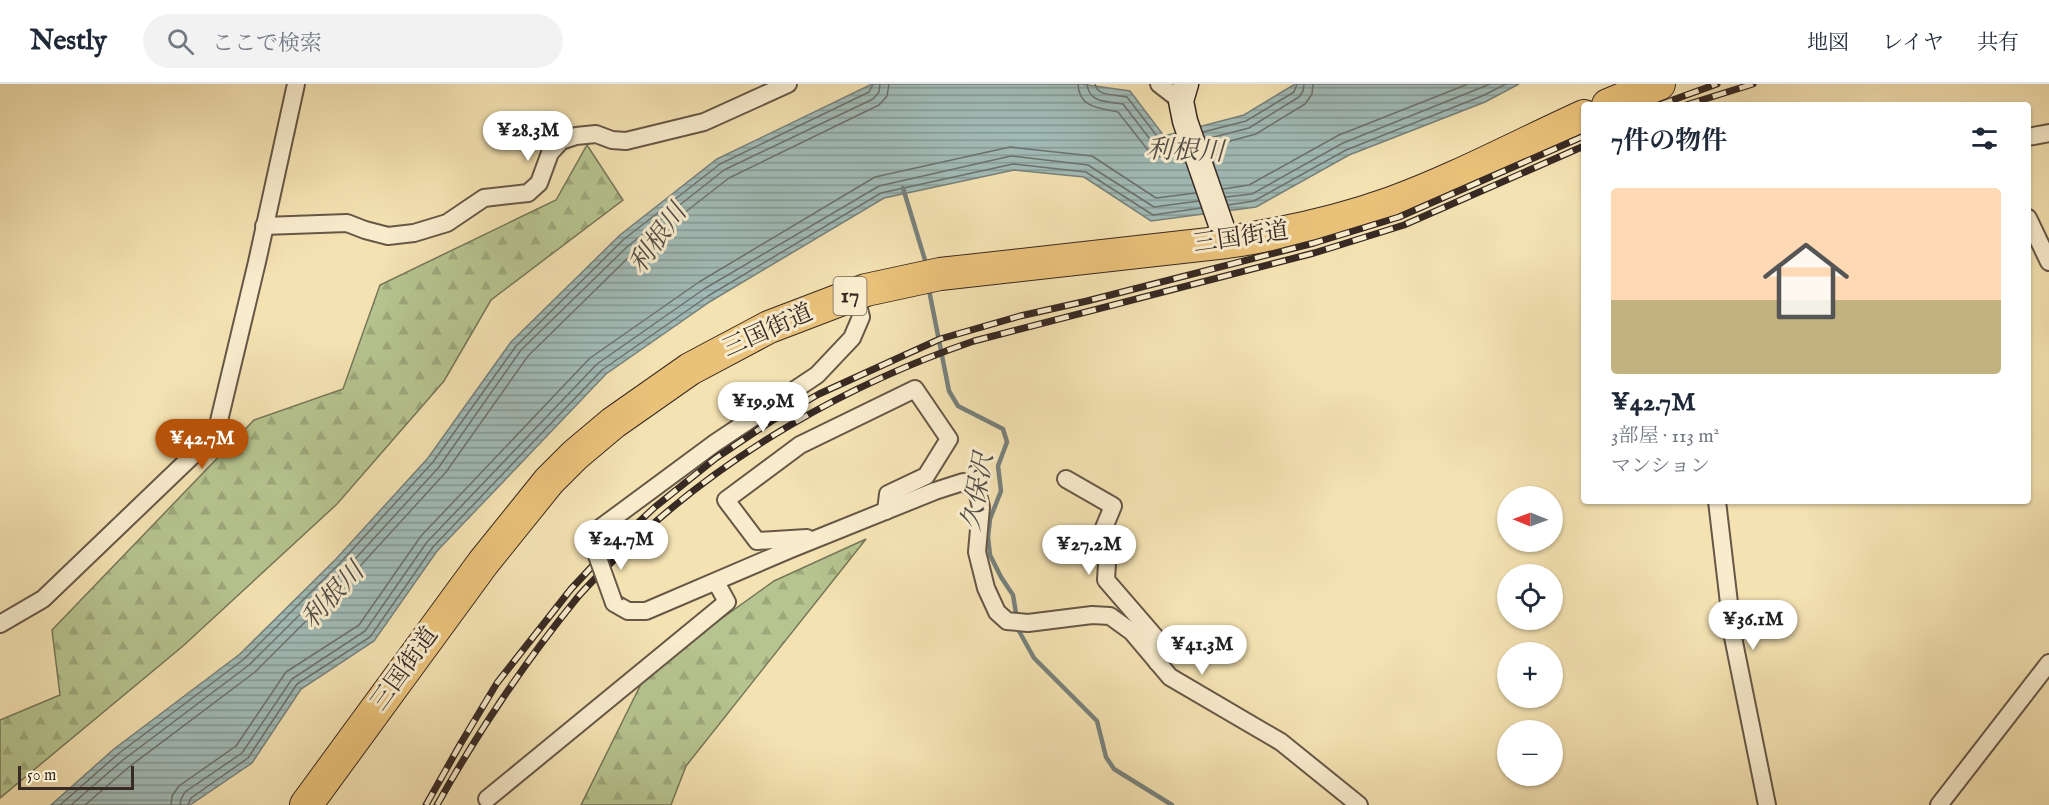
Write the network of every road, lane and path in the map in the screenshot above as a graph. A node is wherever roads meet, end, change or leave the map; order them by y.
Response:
1 (296, 84) edge
2 (788, 84) edge
3 (1159, 84) edge
4 (1659, 84) edge
5 (752, 92) edge
6 (1184, 102) edge
7 (1615, 102) edge
8 (1581, 117) edge
9 (2049, 132) edge
10 (2031, 136) edge
11 (2031, 224) edge
12 (264, 226) junction
13 (1224, 233) junction
14 (2049, 262) edge
15 (855, 294) junction
16 (1066, 479) dead end
17 (1718, 504) edge
18 (886, 511) junction
19 (822, 537) junction
20 (716, 582) junction
21 (0, 624) edge
22 (1157, 662) junction
23 (2049, 663) edge
24 (487, 799) dead end
25 (306, 805) edge
26 (1359, 805) edge
27 (1767, 805) edge
28 (1939, 805) edge

1 - 12 street
2 - 5 street
3 - 6 street
4 - 7 highway
5 - 12 street
6 - 13 main road
8 - 13 highway, 三国街道 / 17
9 - 10 street
11 - 14 street
12 - 21 street
13 - 15 highway, 三国街道 / 17
15 - 20 street, bridge
15 - 25 highway, 三国街道 / 17
16 - 22 street
17 - 27 street
18 - 19 street
18 - 19 street
18 - 22 street
19 - 20 street
20 - 24 street
22 - 26 street
23 - 28 street

